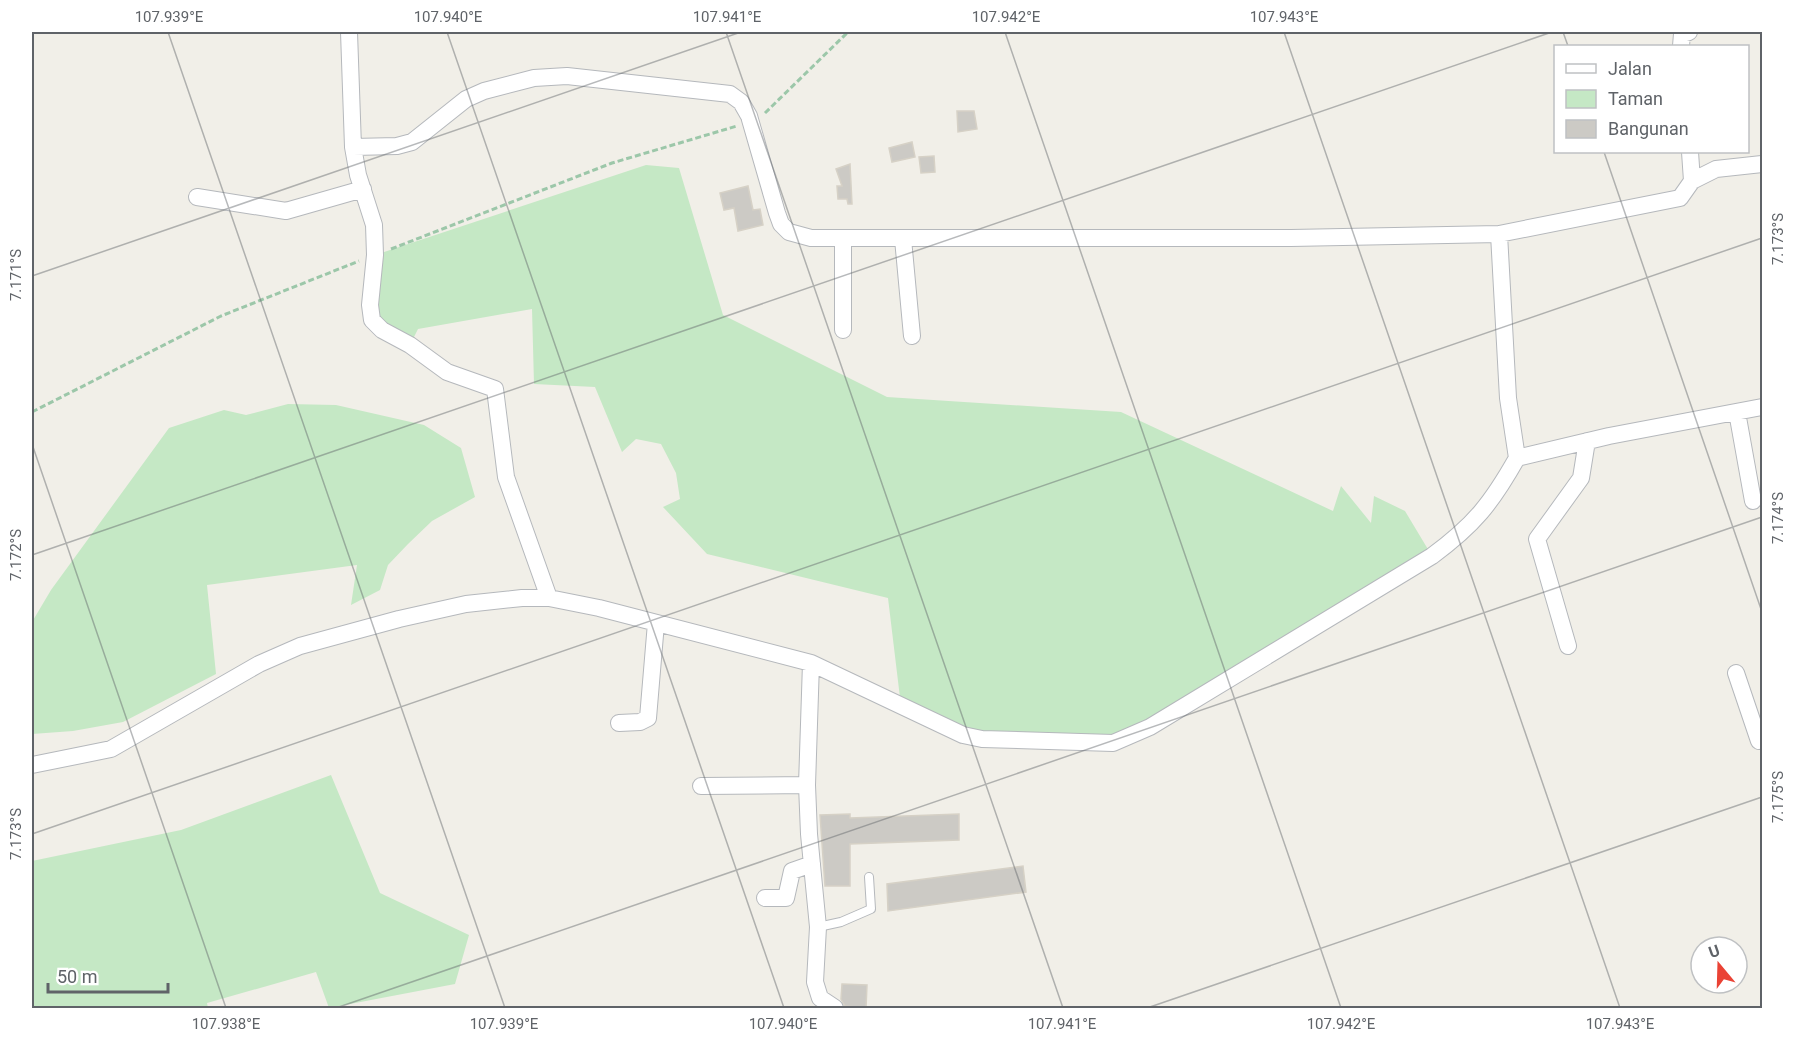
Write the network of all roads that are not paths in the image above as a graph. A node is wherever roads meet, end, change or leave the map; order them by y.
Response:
1 (349, 32) edge
2 (1689, 32) edge
3 (1681, 45) edge
4 (353, 147) junction
5 (1690, 153) edge
6 (1762, 164) edge
7 (1692, 181) junction
8 (363, 189) junction
9 (197, 197) dead end
10 (1499, 234) junction
11 (843, 238) junction
12 (903, 239) junction
13 (843, 330) dead end
14 (912, 336) dead end
15 (1762, 407) edge
16 (1737, 412) junction
17 (1587, 441) junction
18 (1517, 458) junction
19 (1754, 501) dead end
20 (549, 597) junction
21 (656, 622) junction
22 (1568, 646) dead end
23 (811, 663) junction
24 (1736, 673) dead end
25 (1756, 714) edge
26 (619, 723) dead end
27 (1759, 741) dead end
28 (32, 765) edge
29 (807, 785) junction
30 (701, 786) dead end
31 (812, 864) junction
32 (869, 878) dead end
33 (765, 898) dead end
34 (818, 927) junction
35 (835, 1008) edge

1 - 4 street
2 - 3 street
4 - 8 street
4 - 11 street
5 - 7 street
6 - 7 street
7 - 10 street
8 - 9 street
8 - 20 street
10 - 12 street
10 - 18 street
11 - 12 street
11 - 13 street
12 - 14 street
15 - 16 street
16 - 17 street
16 - 19 street
17 - 18 street
17 - 22 street
18 - 23 street
20 - 21 street
20 - 28 street
21 - 23 street
21 - 26 street
23 - 29 street
24 - 25 street
25 - 27 street
29 - 30 street
29 - 31 street
31 - 33 street
31 - 34 street
32 - 34 lane
34 - 35 street

